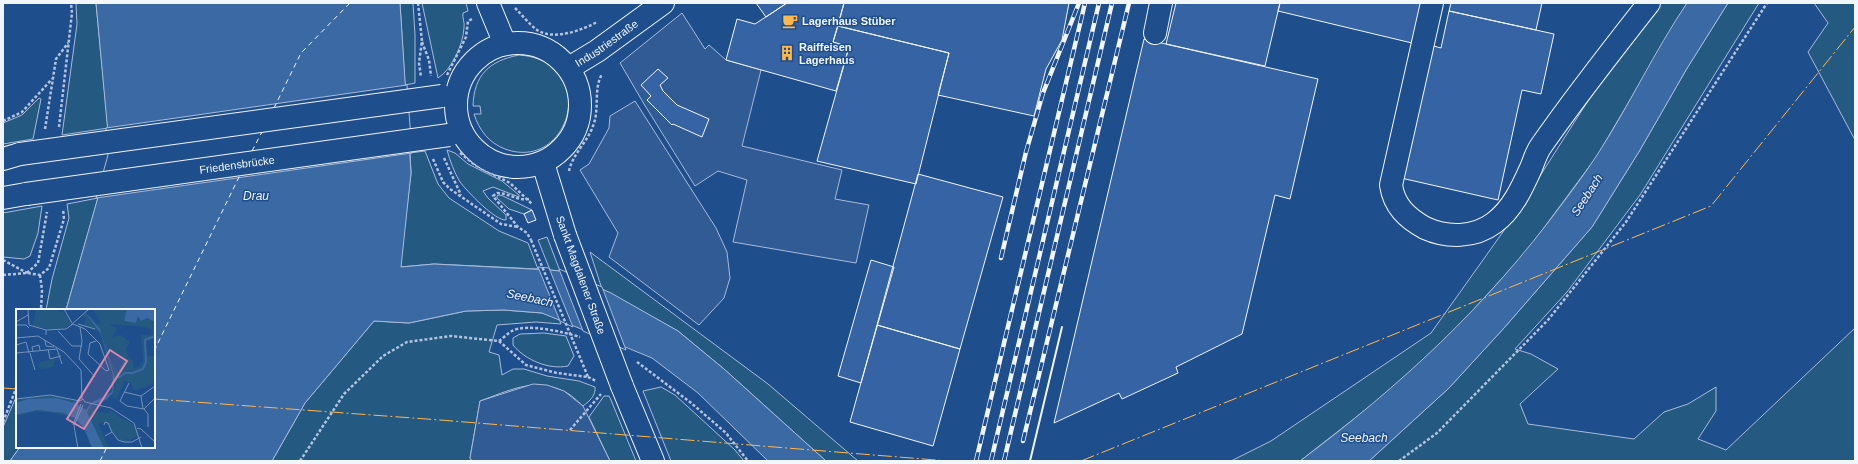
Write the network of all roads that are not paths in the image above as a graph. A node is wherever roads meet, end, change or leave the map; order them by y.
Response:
1 (663, 3) edge
2 (1161, 3) edge
3 (1432, 3) edge
4 (1649, 3) edge
5 (489, 8) edge
6 (1155, 33) dead end
7 (505, 44) junction
8 (569, 68) junction
9 (448, 95) junction
10 (457, 141) junction
11 (12, 157) edge
12 (543, 163) junction
13 (3, 198) edge
14 (653, 461) edge

1 - 8 street, Industriestraße
2 - 6 street
3 - 4 street
5 - 7 street
7 - 8 street
7 - 9 street
8 - 12 street
9 - 10 street
9 - 11 street, bridge
10 - 12 street
10 - 13 street, Friedensbrücke, bridge
12 - 14 street, Sankt Magdalener Straße, bridge

